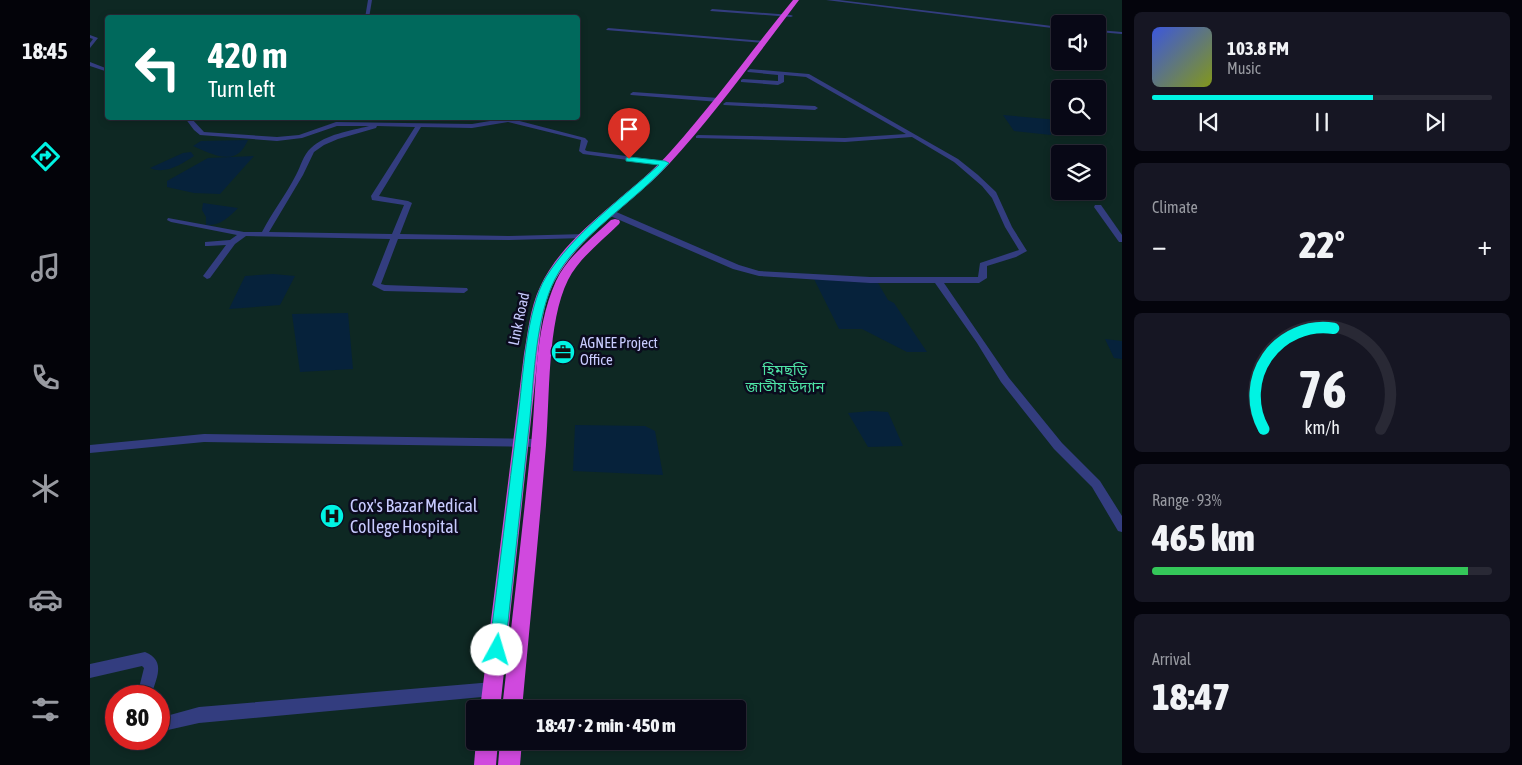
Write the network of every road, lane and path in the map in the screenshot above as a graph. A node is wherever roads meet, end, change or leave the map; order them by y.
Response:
1 (370, 0) edge
2 (796, 0) edge
3 (803, 0) edge
4 (828, 0) edge
5 (712, 10) dead end
6 (368, 15) edge
7 (787, 16) junction
8 (1051, 27) edge
9 (608, 29) dead end
10 (1106, 32) edge
11 (1122, 33) edge
12 (90, 36) edge
13 (764, 42) junction
14 (90, 46) edge
15 (90, 64) edge
16 (105, 70) edge
17 (781, 73) junction
18 (747, 76) junction
19 (633, 94) dead end
20 (723, 102) junction
21 (816, 108) dead end
22 (189, 120) edge
23 (454, 120) edge
24 (384, 124) junction
25 (419, 124) junction
26 (459, 126) junction
27 (913, 135) junction
28 (698, 137) junction
29 (665, 163) junction
30 (1098, 207) dead end
31 (616, 215) junction
32 (171, 220) dead end
33 (244, 234) junction
34 (264, 235) junction
35 (397, 235) junction
36 (585, 236) junction
37 (1122, 240) edge
38 (232, 242) junction
39 (208, 244) dead end
40 (207, 276) dead end
41 (937, 279) junction
42 (464, 290) dead end
43 (521, 441) junction
44 (539, 443) junction
45 (90, 449) edge
46 (1122, 527) edge
47 (90, 671) edge
48 (147, 685) edge
49 (492, 688) junction
50 (491, 700) edge
51 (513, 700) edge
52 (170, 722) edge
53 (486, 750) edge
54 (510, 750) edge
55 (485, 765) edge
56 (509, 765) edge

1 - 6 street
2 - 7 highway, Link Road
3 - 7 highway, Link Road
4 - 8 street
5 - 7 street
7 - 13 highway, Link Road
7 - 18 highway, Link Road
9 - 13 street
10 - 11 street
12 - 14 street
13 - 20 highway, Link Road
15 - 16 street
17 - 18 street
17 - 18 street
17 - 27 street
18 - 20 highway, Link Road
19 - 20 street
20 - 21 street
20 - 28 highway, Link Road
20 - 29 highway, Link Road
22 - 24 street
23 - 26 street
24 - 25 street
24 - 34 street
25 - 26 street
25 - 35 street
26 - 29 street
27 - 28 street
27 - 41 street
28 - 31 highway, Link Road
29 - 31 highway, Link Road
30 - 37 street
31 - 36 highway, Link Road
31 - 41 street
31 - 44 highway, Link Road
32 - 33 street
33 - 34 street
33 - 38 street
34 - 35 street
35 - 36 street
35 - 42 street
36 - 43 highway, Link Road
38 - 39 street
38 - 40 street
41 - 46 street
43 - 44 street
43 - 45 street
43 - 49 highway, Link Road
44 - 51 highway, Link Road
47 - 48 street
49 - 50 highway, Link Road
49 - 52 street
53 - 55 highway
54 - 56 highway

